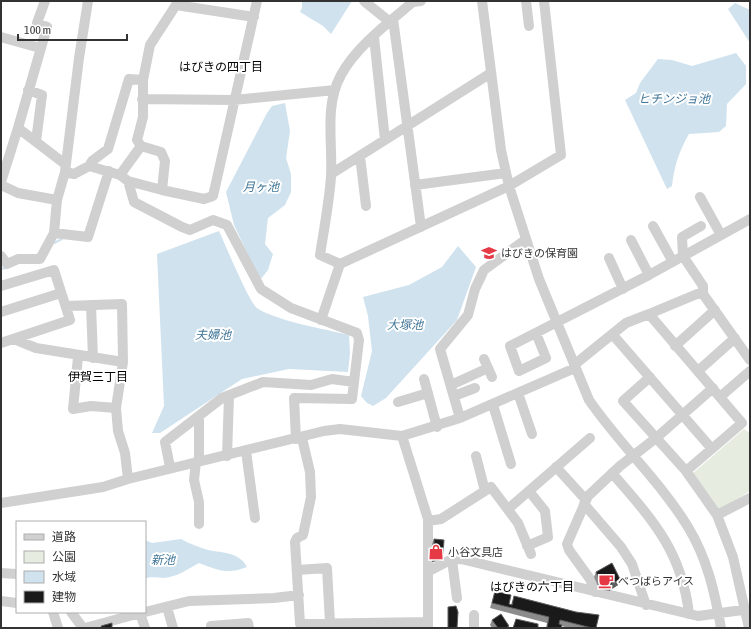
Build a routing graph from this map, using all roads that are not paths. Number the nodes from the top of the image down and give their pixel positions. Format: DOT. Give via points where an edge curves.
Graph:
graph roads {
  1 [pos="45,1"];
  2 [pos="88,1"];
  3 [pos="257,1"];
  4 [pos="364,1"];
  5 [pos="421,1"];
  6 [pos="482,1"];
  7 [pos="526,1"];
  8 [pos="544,1"];
  9 [pos="176,3"];
  10 [pos="254,17"];
  11 [pos="392,20"];
  12 [pos="529,26"];
  13 [pos="1,37"];
  14 [pos="374,37"];
  15 [pos="40,48"];
  16 [pos="491,73"];
  17 [pos="143,80"];
  18 [pos="28,90"];
  19 [pos="335,90"];
  20 [pos="142,99"];
  21 [pos="234,100"];
  22 [pos="407,127"];
  23 [pos="18,128"];
  24 [pos="385,140"];
  25 [pos="36,141"];
  26 [pos="141,146"];
  27 [pos="360,156"];
  28 [pos="89,166"];
  29 [pos="65,168"];
  30 [pos="109,170"];
  31 [pos="506,173"];
  32 [pos="331,174"];
  33 [pos="124,178"];
  34 [pos="1,182"];
  35 [pos="415,184"];
  36 [pos="1,185"];
  37 [pos="509,186"];
  38 [pos="162,190"];
  39 [pos="700,197"];
  40 [pos="57,200"];
  41 [pos="366,206"];
  42 [pos="750,219"];
  43 [pos="421,226"];
  44 [pos="653,226"];
  45 [pos="701,226"];
  46 [pos="54,233"];
  47 [pos="721,235"];
  48 [pos="525,240"];
  49 [pos="631,240"];
  50 [pos="683,256"];
  51 [pos="609,258"];
  52 [pos="4,260"];
  53 [pos="673,262"];
  54 [pos="340,264"];
  55 [pos="649,276"];
  56 [pos="14,282"];
  57 [pos="1,286"];
  58 [pos="623,289"];
  59 [pos="61,293"];
  60 [pos="703,294"];
  61 [pos="91,305"];
  62 [pos="66,306"];
  63 [pos="715,310"];
  64 [pos="1,312"];
  65 [pos="649,314"];
  66 [pos="321,320"];
  67 [pos="557,323"];
  68 [pos="536,333"];
  69 [pos="612,335"];
  70 [pos="735,338"];
  71 [pos="14,339"];
  72 [pos="1,343"];
  73 [pos="675,346"];
  74 [pos="78,356"];
  75 [pos="93,358"];
  76 [pos="750,360"];
  77 [pos="123,362"];
  78 [pos="574,367"];
  79 [pos="698,371"];
  80 [pos="750,371"];
  81 [pos="492,377"];
  82 [pos="650,377"];
  83 [pos="424,379"];
  84 [pos="354,382"];
  85 [pos="451,384"];
  86 [pos="475,388"];
  87 [pos="712,388"];
  88 [pos="428,393"];
  89 [pos="518,393"];
  90 [pos="229,396"];
  91 [pos="454,396"];
  92 [pos="720,397"];
  93 [pos="398,402"];
  94 [pos="493,405"];
  95 [pos="116,408"];
  96 [pos="683,414"];
  97 [pos="199,416"];
  98 [pos="460,418"];
  99 [pos="746,420"];
  100 [pos="437,427"];
  101 [pos="532,434"];
  102 [pos="402,436"];
  103 [pos="299,438"];
  104 [pos="590,438"];
  105 [pos="656,438"];
  106 [pos="712,449"];
  107 [pos="246,451"];
  108 [pos="634,455"];
  109 [pos="227,456"];
  110 [pos="476,456"];
  111 [pos="197,461"];
  112 [pos="511,464"];
  113 [pos="170,467"];
  114 [pos="556,467"];
  115 [pos="686,471"];
  116 [pos="612,473"];
  117 [pos="128,478"];
  118 [pos="485,491"];
  119 [pos="529,491"];
  120 [pos="750,498"];
  121 [pos="585,502"];
  122 [pos="1,503"];
  123 [pos="508,510"];
  124 [pos="717,515"];
  125 [pos="254,518"];
  126 [pos="428,521"];
  127 [pos="199,524"];
  128 [pos="452,560"];
  129 [pos="297,570"];
  130 [pos="429,571"];
  131 [pos="1,573"];
  132 [pos="16,574"];
  133 [pos="595,592"];
  134 [pos="299,595"];
  135 [pos="457,598"];
  136 [pos="1,601"];
  137 [pos="16,603"];
  138 [pos="646,605"];
  139 [pos="167,607"];
  140 [pos="748,609"];
  141 [pos="146,611"];
  142 [pos="53,613"];
  143 [pos="72,613"];
  144 [pos="141,613"];
  145 [pos="143,613"];
  146 [pos="689,614"];
  147 [pos="718,614"];
  148 [pos="474,615"];
  149 [pos="114,624"];
  150 [pos="335,625"];
  151 [pos="428,625"];
  152 [pos="58,628"];
  153 [pos="84,628"];
  154 [pos="145,628"];
  155 [pos="173,628"];
  156 [pos="211,628"];
  157 [pos="249,628"];
  158 [pos="474,628"];
  159 [pos="721,628"];
  160 [pos="749,628"];
  1 -- 15 [label="street" via="37,23 47,27"];
  2 -- 29 [label="street"];
  3 -- 10 [label="street"];
  4 -- 11 [label="street"];
  5 -- 11 [label="street" via="413,2"];
  6 -- 16 [label="street"];
  7 -- 12 [label="street"];
  8 -- 37 [label="street" via="561,155"];
  9 -- 10 [label="street"];
  9 -- 17 [label="street" via="150,45"];
  10 -- 21 [label="street"];
  11 -- 14 [label="street"];
  11 -- 22 [label="street"];
  13 -- 15 [label="street"];
  14 -- 19 [label="street" via="357,52 341,75"];
  14 -- 24 [label="street"];
  15 -- 18 [label="street"];
  16 -- 22 [label="street"];
  16 -- 31 [label="street"];
  17 -- 20 [label="street"];
  17 -- 28 [label="street" via="129,79 108,149"];
  18 -- 23 [label="street"];
  18 -- 25 [label="street" via="42,94"];
  19 -- 21 [label="street"];
  19 -- 32 [label="street" via="330,115"];
  20 -- 21 [label="street"];
  20 -- 26 [label="street" via="143,117 137,140"];
  21 -- 38 [label="street" via="213,196 204,199"];
  22 -- 24 [label="street"];
  22 -- 35 [label="street"];
  23 -- 25 [label="street"];
  23 -- 34 [label="street"];
  24 -- 27 [label="street"];
  25 -- 29 [label="street"];
  26 -- 33 [label="street"];
  26 -- 38 [label="street" via="160,152 165,161"];
  27 -- 32 [label="street"];
  27 -- 41 [label="street"];
  28 -- 29 [label="street" via="74,174"];
  28 -- 30 [label="street"];
  29 -- 40 [label="street"];
  30 -- 33 [label="street"];
  30 -- 46 [label="street" via="88,237"];
  31 -- 35 [label="street"];
  31 -- 37 [label="street"];
  32 -- 54 [label="street" via="320,255"];
  33 -- 38 [label="street"];
  33 -- 66 [label="street" via="134,202 182,227 190,230 213,220 227,225 261,288 291,308"];
  35 -- 43 [label="street"];
  36 -- 40 [label="street" via="18,193"];
  37 -- 43 [label="street"];
  37 -- 48 [label="street"];
  39 -- 47 [label="street"];
  40 -- 46 [label="street"];
  42 -- 47 [label="street"];
  43 -- 54 [label="street"];
  44 -- 53 [label="street"];
  45 -- 50 [label="street" via="682,237"];
  46 -- 52 [label="street" via="40,259"];
  47 -- 50 [label="street"];
  48 -- 67 [label="street"];
  48 -- 85 [label="street" via="484,270 468,314 440,350"];
  49 -- 55 [label="street"];
  50 -- 53 [label="street"];
  50 -- 60 [label="street" via="703,286"];
  51 -- 58 [label="street"];
  52 -- 56 [label="street"];
  53 -- 55 [label="street"];
  54 -- 66 [label="street"];
  55 -- 58 [label="street"];
  56 -- 57 [label="street"];
  56 -- 59 [label="street" via="54,270"];
  58 -- 67 [label="street"];
  59 -- 62 [label="street"];
  59 -- 64 [label="street"];
  60 -- 63 [label="street"];
  60 -- 65 [label="street" via="697,294"];
  61 -- 62 [label="street"];
  61 -- 75 [label="street"];
  61 -- 77 [label="street" via="122,304"];
  62 -- 71 [label="street" via="70,320"];
  63 -- 70 [label="street"];
  63 -- 73 [label="street"];
  65 -- 69 [label="street" via="626,324"];
  65 -- 73 [label="street"];
  66 -- 84 [label="street" via="357,333 359,340"];
  67 -- 68 [label="street"];
  67 -- 78 [label="street"];
  69 -- 78 [label="street"];
  69 -- 82 [label="street"];
  70 -- 76 [label="street"];
  70 -- 79 [label="street"];
  71 -- 72 [label="street"];
  71 -- 74 [label="street" via="36,348"];
  73 -- 79 [label="street"];
  74 -- 75 [label="street"];
  74 -- 95 [label="street" via="73,409 91,406"];
  75 -- 77 [label="street"];
  77 -- 95 [label="street"];
  78 -- 89 [label="street"];
  78 -- 108 [label="street" via="599,415"];
  79 -- 87 [label="street"];
  80 -- 92 [label="street"];
  81 -- 85 [label="street" via="486,363"];
  82 -- 96 [label="street"];
  82 -- 105 [label="street" via="623,401"];
  83 -- 88 [label="street"];
  84 -- 90 [label="street" via="332,379 311,385 263,382"];
  84 -- 103 [label="street" via="352,399 294,398"];
  85 -- 91 [label="street"];
  86 -- 91 [label="street"];
  87 -- 92 [label="street"];
  87 -- 96 [label="street"];
  88 -- 93 [label="street"];
  88 -- 100 [label="street"];
  89 -- 94 [label="street"];
  89 -- 101 [label="street"];
  90 -- 97 [label="street" via="222,398"];
  90 -- 109 [label="street"];
  91 -- 98 [label="street"];
  92 -- 99 [label="street"];
  94 -- 98 [label="street"];
  94 -- 112 [label="street"];
  95 -- 117 [label="street"];
  96 -- 105 [label="street"];
  96 -- 106 [label="street"];
  97 -- 111 [label="street"];
  97 -- 113 [label="street" via="165,442"];
  98 -- 100 [label="street"];
  99 -- 106 [label="street"];
  100 -- 102 [label="street"];
  102 -- 103 [label="street" via="340,429"];
  102 -- 126 [label="street"];
  103 -- 107 [label="street"];
  103 -- 129 [label="street" via="310,472 311,496 303,535 295,542"];
  104 -- 114 [label="street"];
  105 -- 108 [label="street"];
  105 -- 115 [label="street"];
  106 -- 115 [label="street"];
  107 -- 109 [label="street"];
  107 -- 125 [label="street"];
  108 -- 116 [label="street"];
  108 -- 147 [label="street" via="689,528 709,573"];
  109 -- 111 [label="street"];
  110 -- 118 [label="street"];
  111 -- 113 [label="street"];
  111 -- 127 [label="street" via="194,480 200,502"];
  113 -- 117 [label="street"];
  114 -- 119 [label="street"];
  114 -- 121 [label="street"];
  115 -- 124 [label="street"];
  116 -- 121 [label="street"];
  116 -- 146 [label="street" via="648,514 666,542 682,577"];
  117 -- 122 [label="street" via="103,488"];
  118 -- 123 [label="street" via="491,487"];
  118 -- 126 [label="street" via="441,519"];
  119 -- 123 [label="street"];
  119 -- 123 [label="street" via="545,512 548,537 529,550 518,523"];
  120 -- 124 [label="street"];
  121 -- 133 [label="street" via="567,544 590,579"];
  121 -- 138 [label="street" via="632,564"];
  124 -- 140 [label="street" via="733,557"];
  126 -- 130 [label="street"];
  128 -- 130 [label="street"];
  128 -- 133 [label="street" via="472,561"];
  128 -- 135 [label="street"];
  129 -- 134 [label="street"];
  129 -- 150 [label="street" via="327,568"];
  130 -- 151 [label="street"];
  131 -- 132 [label="street"];
  133 -- 138 [label="street"];
  134 -- 139 [label="street" via="189,601"];
  134 -- 150 [label="street" via="300,624"];
  136 -- 137 [label="street"];
  138 -- 146 [label="street"];
  139 -- 141 [label="street"];
  139 -- 155 [label="street"];
  140 -- 147 [label="street"];
  140 -- 160 [label="street"];
  142 -- 152 [label="street"];
  143 -- 153 [label="street"];
  144 -- 149 [label="street"];
  145 -- 154 [label="street"];
  146 -- 147 [label="street"];
  147 -- 159 [label="street"];
  148 -- 158 [label="street"];
  149 -- 153 [label="street"];
  150 -- 151 [label="street"];
  156 -- 157 [label="street" via="248,623"];
}
